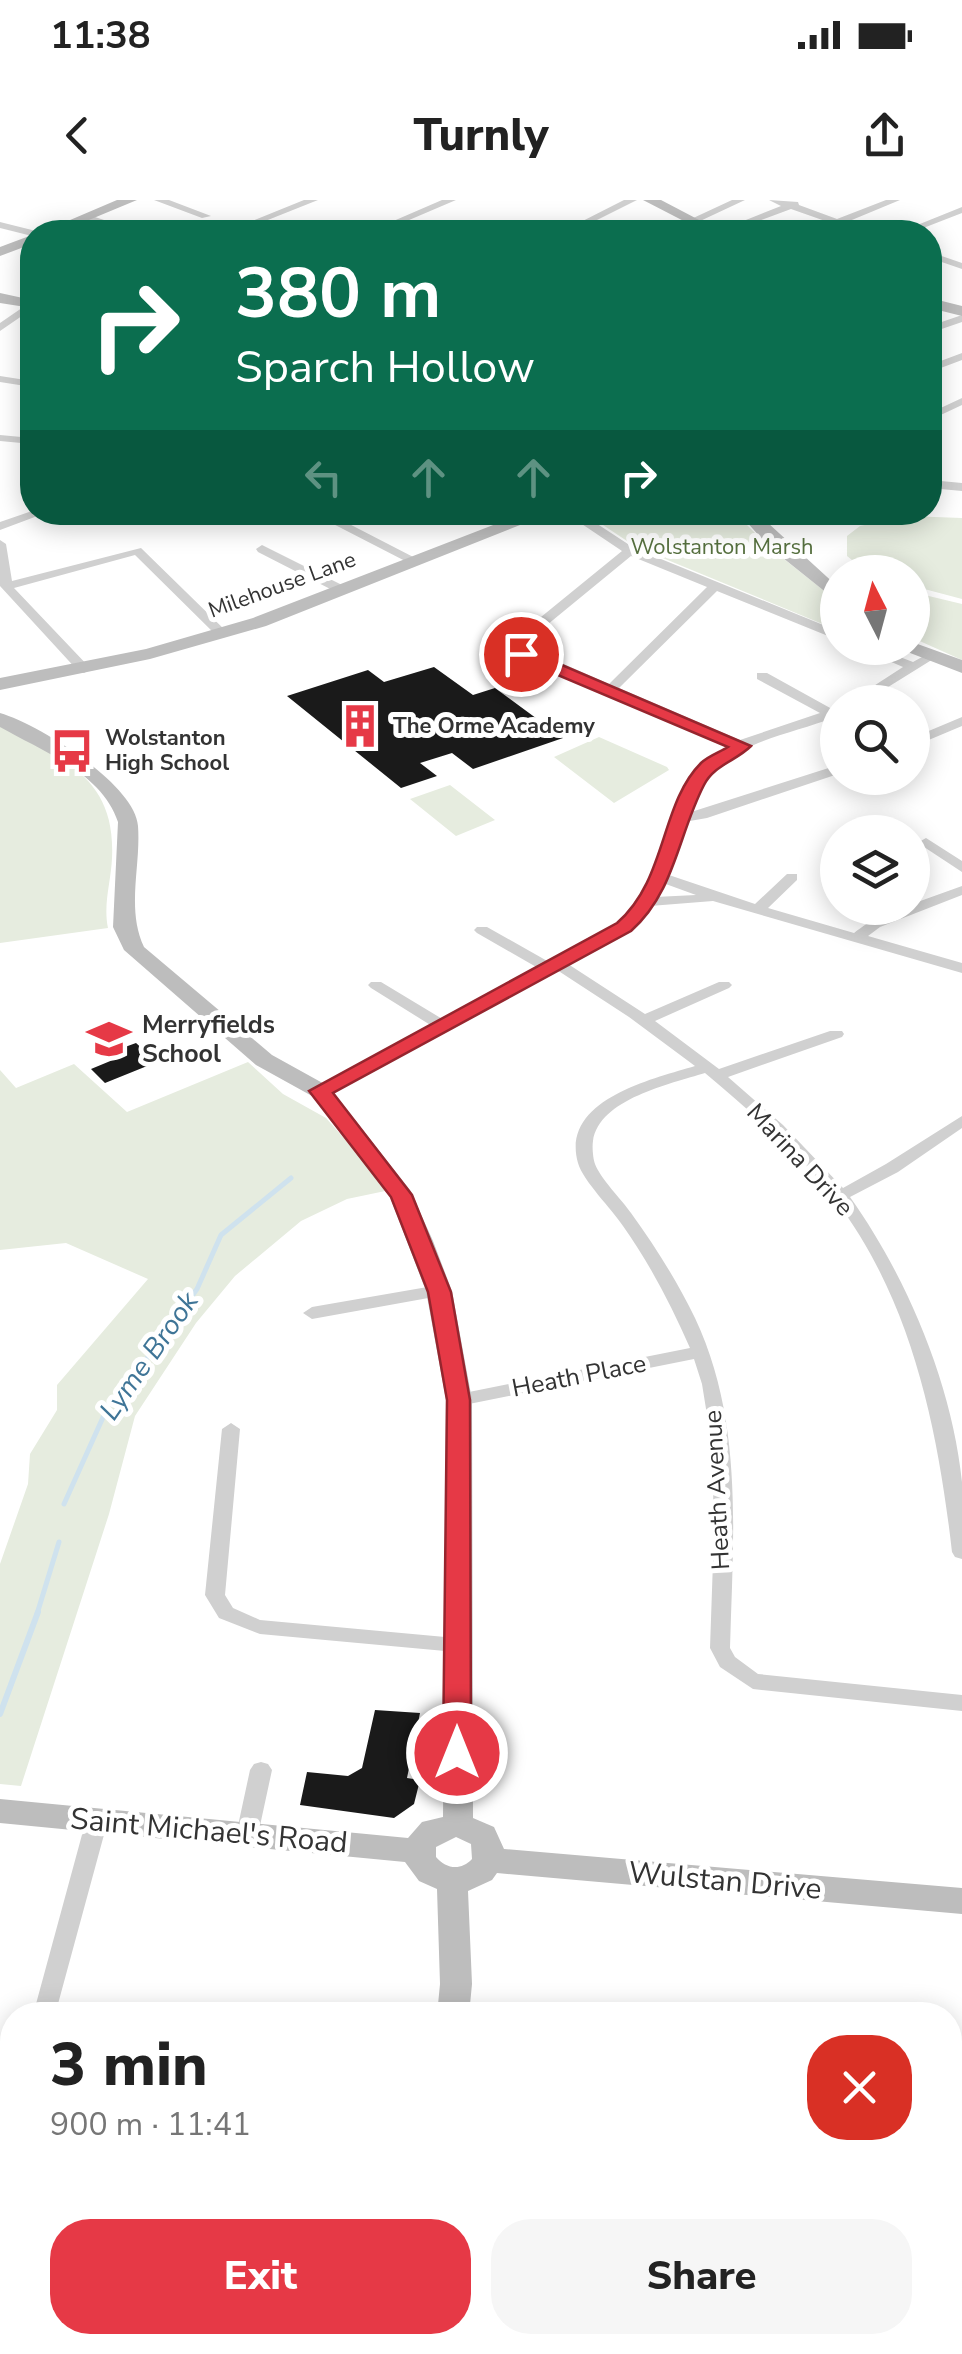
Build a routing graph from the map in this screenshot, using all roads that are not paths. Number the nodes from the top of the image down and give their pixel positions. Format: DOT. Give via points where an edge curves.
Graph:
graph roads {
  1 [pos="130,200"];
  2 [pos="159,200"];
  3 [pos="313,200"];
  4 [pos="451,200"];
  5 [pos="632,200"];
  6 [pos="740,200"];
  7 [pos="774,200"];
  8 [pos="805,200"];
  9 [pos="896,200"];
  10 [pos="661,201"];
  11 [pos="790,206"];
  12 [pos="962,210"];
  13 [pos="206,216"];
  14 [pos="86,218"];
  15 [pos="81,220"];
  16 [pos="92,220"];
  17 [pos="261,220"];
  18 [pos="402,220"];
  19 [pos="591,220"];
  20 [pos="693,220"];
  21 [pos="718,220"];
  22 [pos="740,220"];
  23 [pos="832,220"];
  24 [pos="843,220"];
  25 [pos="936,220"];
  26 [pos="343,525"];
  27 [pos="509,525"];
  28 [pos="590,525"];
  29 [pos="758,525"];
  30 [pos="0,544"];
  31 [pos="262,549"];
  32 [pos="630,551"];
  33 [pos="415,560"];
  34 [pos="820,581"];
  35 [pos="6,586"];
  36 [pos="714,586"];
  37 [pos="344,590"];
  38 [pos="820,629"];
  39 [pos="223,634"];
  40 [pos="930,660"];
  41 [pos="908,665"];
  42 [pos="962,667"];
  43 [pos="84,669"];
  44 [pos="762,676"];
  45 [pos="879,685"];
  46 [pos="0,686"];
  47 [pos="609,691"];
  48 [pos="820,705"];
  49 [pos="820,717"];
  50 [pos="0,719"];
  51 [pos="962,721"];
  52 [pos="930,735"];
  53 [pos="742,746"];
  54 [pos="820,775"];
  55 [pos="681,818"];
  56 [pos="930,845"];
  57 [pos="962,868"];
  58 [pos="660,877"];
  59 [pos="792,878"];
  60 [pos="962,890"];
  61 [pos="717,898"];
  62 [pos="648,902"];
  63 [pos="758,909"];
  64 [pos="482,930"];
  65 [pos="858,937"];
  66 [pos="554,966"];
  67 [pos="962,968"];
  68 [pos="376,985"];
  69 [pos="724,985"];
  70 [pos="646,1019"];
  71 [pos="444,1027"];
  72 [pos="836,1034"];
  73 [pos="713,1071"];
  74 [pos="320,1091"];
  75 [pos="958,1131"];
  76 [pos="840,1196"];
  77 [pos="439,1292"];
  78 [pos="312,1313"];
  79 [pos="699,1352"];
  80 [pos="458,1400"];
  81 [pos="231,1429"];
  82 [pos="960,1520"];
  83 [pos="962,1552"];
  84 [pos="456,1645"];
  85 [pos="962,1703"];
  86 [pos="262,1770"];
  87 [pos="0,1812"];
  88 [pos="97,1820"];
  89 [pos="458,1825"];
  90 [pos="248,1835"];
  91 [pos="418,1851"];
  92 [pos="488,1860"];
  93 [pos="452,1881"];
  94 [pos="962,1901"];
  95 [pos="48,2002"];
  96 [pos="454,2002"];
  1 -- 14 [label="street"];
  2 -- 13 [label="street"];
  3 -- 17 [label="street"];
  4 -- 18 [label="street"];
  5 -- 19 [label="street"];
  6 -- 21 [label="street"];
  7 -- 11 [label="street"];
  8 -- 11 [label="street"];
  9 -- 24 [label="street"];
  10 -- 20 [label="street"];
  11 -- 22 [label="street"];
  11 -- 23 [label="street"];
  12 -- 25 [label="street"];
  14 -- 15 [label="street"];
  14 -- 16 [label="street"];
  26 -- 33 [label="street"];
  27 -- 33 [label="street, Milehouse Lane"];
  28 -- 32 [label="street"];
  29 -- 34 [label="street"];
  30 -- 35 [label="street"];
  31 -- 37 [label="street"];
  32 -- 36 [label="street"];
  32 -- 47 [label="street" via="519,642 521,654"];
  33 -- 37 [label="street, Milehouse Lane"];
  35 -- 39 [label="street" via="137,551"];
  35 -- 43 [label="street"];
  36 -- 38 [label="street"];
  36 -- 47 [label="street"];
  37 -- 39 [label="street, Milehouse Lane"];
  39 -- 43 [label="street, Milehouse Lane"];
  40 -- 42 [label="street"];
  41 -- 45 [label="street"];
  43 -- 46 [label="street, Milehouse Lane"];
  44 -- 48 [label="street"];
  47 -- 53 [label="street"];
  49 -- 53 [label="street"];
  50 -- 74 [label="street" via="88,770 123,808 124,927 135,950 264,1060"];
  51 -- 52 [label="street"];
  53 -- 55 [label="street" via="709,766"];
  54 -- 55 [label="street"];
  55 -- 58 [label="street"];
  56 -- 57 [label="street"];
  58 -- 61 [label="street"];
  58 -- 62 [label="street"];
  59 -- 63 [label="street"];
  60 -- 65 [label="street"];
  61 -- 62 [label="street"];
  61 -- 63 [label="street"];
  62 -- 66 [label="street" via="624,927"];
  63 -- 65 [label="street"];
  64 -- 66 [label="street, Marina Drive"];
  65 -- 67 [label="street"];
  66 -- 70 [label="street, Marina Drive"];
  66 -- 71 [label="street"];
  68 -- 71 [label="street"];
  69 -- 70 [label="street"];
  70 -- 73 [label="street, Marina Drive"];
  71 -- 74 [label="street"];
  72 -- 73 [label="street"];
  73 -- 76 [label="street, Marina Drive"];
  73 -- 79 [label="street, Heath Avenue" via="614,1101 593,1118 583,1138 588,1166 653,1254"];
  74 -- 77 [label="street" via="401,1195"];
  75 -- 76 [label="street"];
  76 -- 82 [label="street, Marina Drive" via="914,1331"];
  77 -- 78 [label="street"];
  77 -- 80 [label="street"];
  79 -- 80 [label="street, Heath Place"];
  79 -- 85 [label="street, Heath Avenue" via="718,1413 720,1648 727,1662 753,1681"];
  80 -- 84 [label="street"];
  81 -- 84 [label="street" via="219,1608 260,1627"];
  82 -- 83 [label="street, Marina Drive"];
  84 -- 89 [label="street"];
  86 -- 90 [label="street"];
  87 -- 88 [label="street, Saint Michael's Road"];
  88 -- 90 [label="street, Saint Michael's Road"];
  88 -- 95 [label="street"];
  89 -- 91 [label="street" via="433,1830"];
  89 -- 92 [label="street" via="483,1836"];
  90 -- 91 [label="street, Saint Michael's Road"];
  91 -- 93 [label="street" via="425,1870"];
  92 -- 93 [label="street" via="473,1876"];
  92 -- 94 [label="street, Wulstan Drive"];
  93 -- 96 [label="street"];
}
